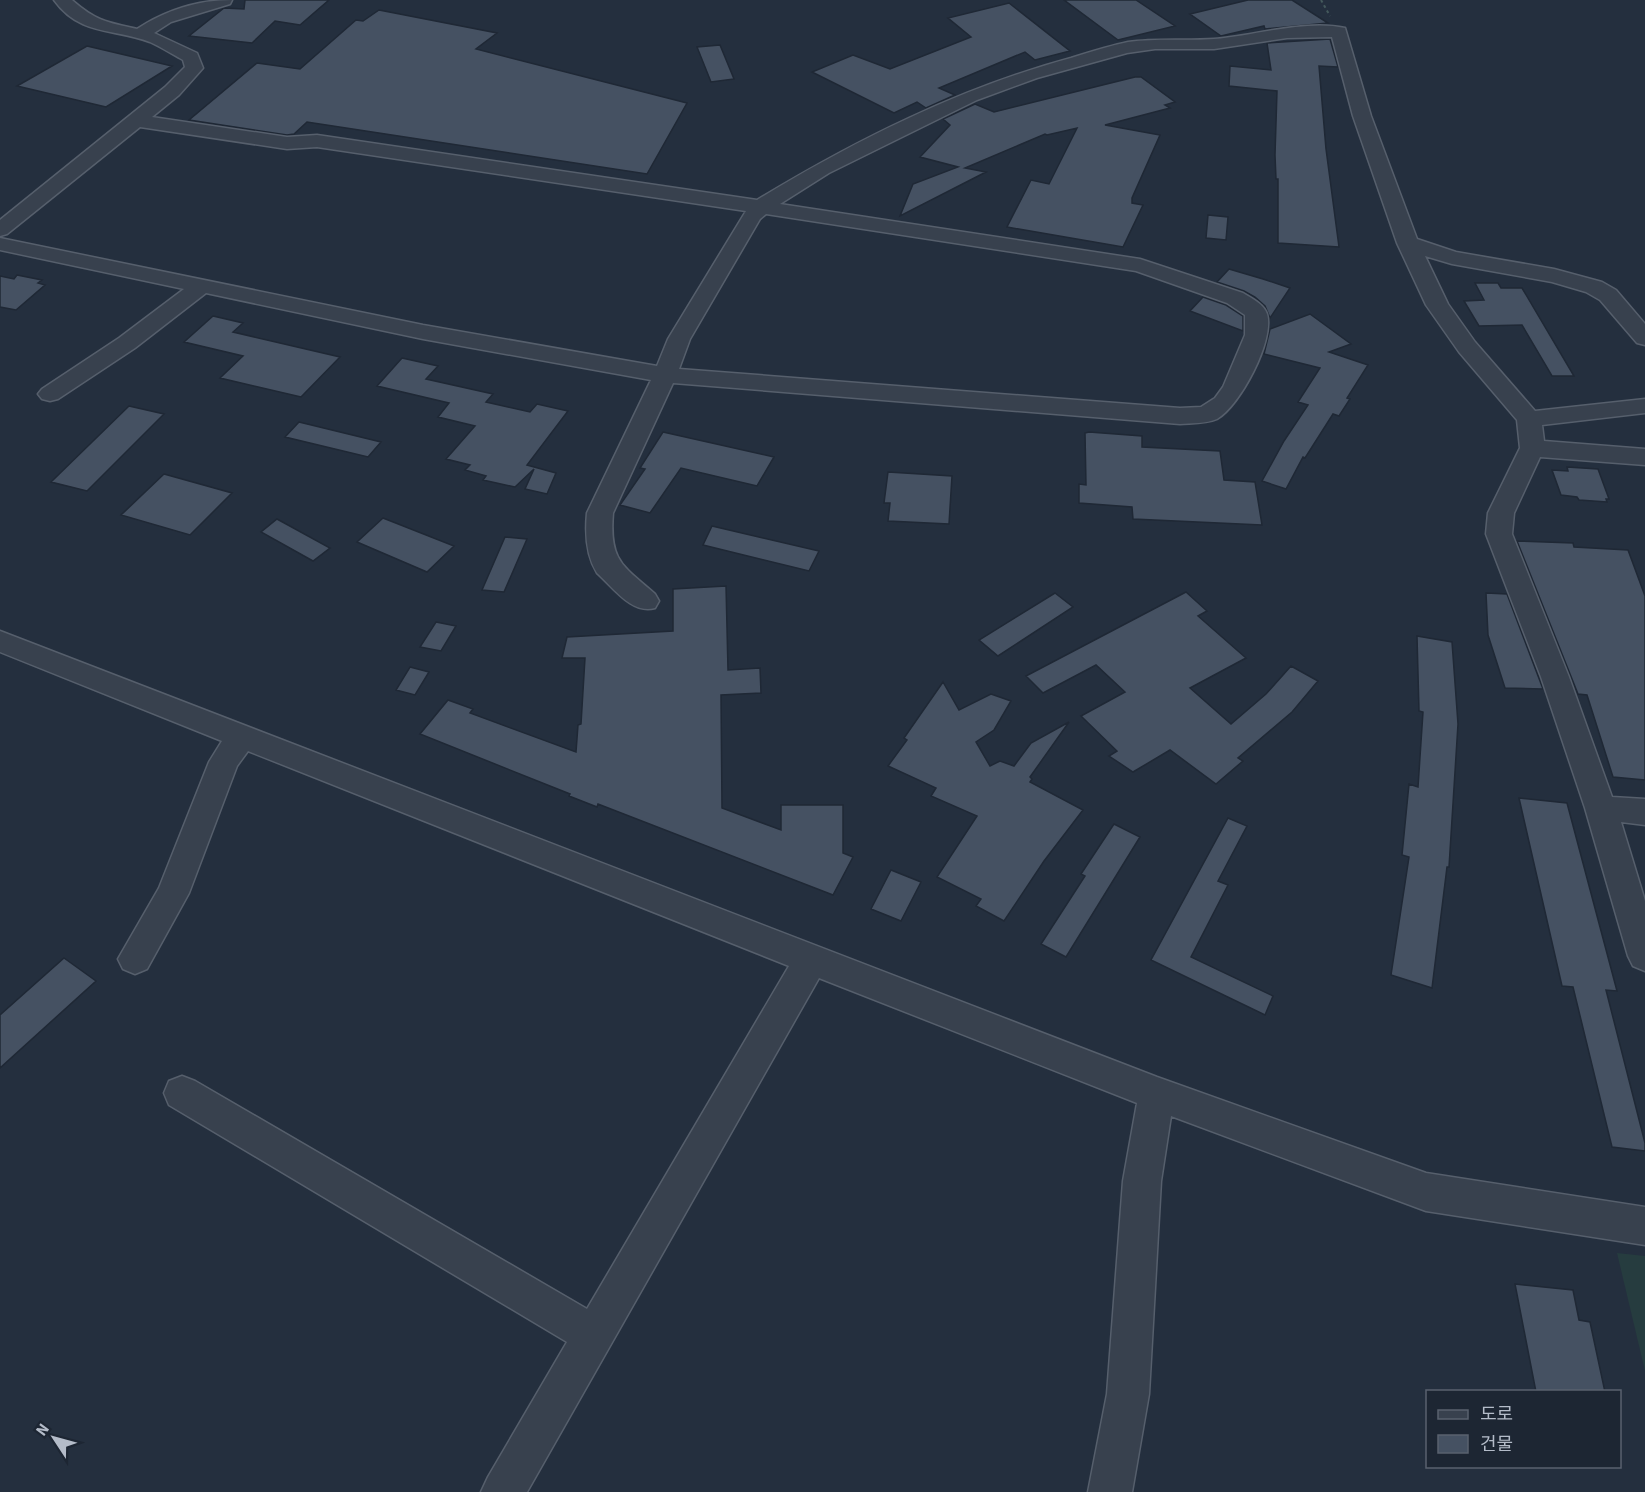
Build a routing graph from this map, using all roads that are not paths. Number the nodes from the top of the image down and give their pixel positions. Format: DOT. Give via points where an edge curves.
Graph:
graph roads {
  1 [pos="62,0"];
  2 [pos="224,0"];
  3 [pos="149,24"];
  4 [pos="134,120"];
  5 [pos="762,206"];
  6 [pos="0,230"];
  7 [pos="1408,243"];
  8 [pos="0,244"];
  9 [pos="200,287"];
  10 [pos="1645,338"];
  11 [pos="665,375"];
  12 [pos="50,394"];
  13 [pos="1645,406"];
  14 [pos="1529,419"];
  15 [pos="1532,448"];
  16 [pos="1645,457"];
  17 [pos="645,601"];
  18 [pos="0,641"];
  19 [pos="243,735"];
  20 [pos="1601,808"];
  21 [pos="1645,812"];
  22 [pos="1645,956"];
  23 [pos="135,959"];
  24 [pos="811,960"];
  25 [pos="182,1093"];
  26 [pos="1157,1094"];
  27 [pos="1645,1226"];
  28 [pos="595,1336"];
  29 [pos="503,1492"];
  30 [pos="1110,1492"];
  1 -- 3 [label="street" via="93,24"];
  2 -- 3 [label="street"];
  3 -- 4 [label="street" via="166,42 191,57 194,68"];
  4 -- 5 [label="street" via="287,142 317,141"];
  4 -- 6 [label="street"];
  5 -- 7 [label="street" via="822,169 970,96 1083,58 1145,45 1214,44 1287,33 1338,32 1362,116"];
  5 -- 11 [label="street" via="752,216 679,339"];
  5 -- 11 [label="street" via="1140,265 1249,306 1256,314 1256,335 1234,388 1223,403 1207,414 1180,416"];
  7 -- 10 [label="street" via="1452,258 1594,287 1608,295"];
  7 -- 14 [label="street" via="1437,306"];
  8 -- 9 [label="street"];
  9 -- 11 [label="street"];
  9 -- 12 [label="street" via="154,325"];
  11 -- 17 [label="street" via="600,513 598,534 606,566"];
  13 -- 14 [label="street"];
  14 -- 15 [label="street"];
  15 -- 16 [label="street"];
  15 -- 20 [label="street" via="1501,513 1499,534"];
  18 -- 19 [label="street"];
  19 -- 23 [label="street" via="224,762 173,893"];
  19 -- 24 [label="street"];
  20 -- 21 [label="street"];
  20 -- 22 [label="street"];
  24 -- 26 [label="street"];
  24 -- 28 [label="street"];
  25 -- 28 [label="street"];
  26 -- 27 [label="street" via="1426,1192"];
  26 -- 30 [label="street" via="1142,1181 1128,1394"];
  28 -- 29 [label="street"];
}
